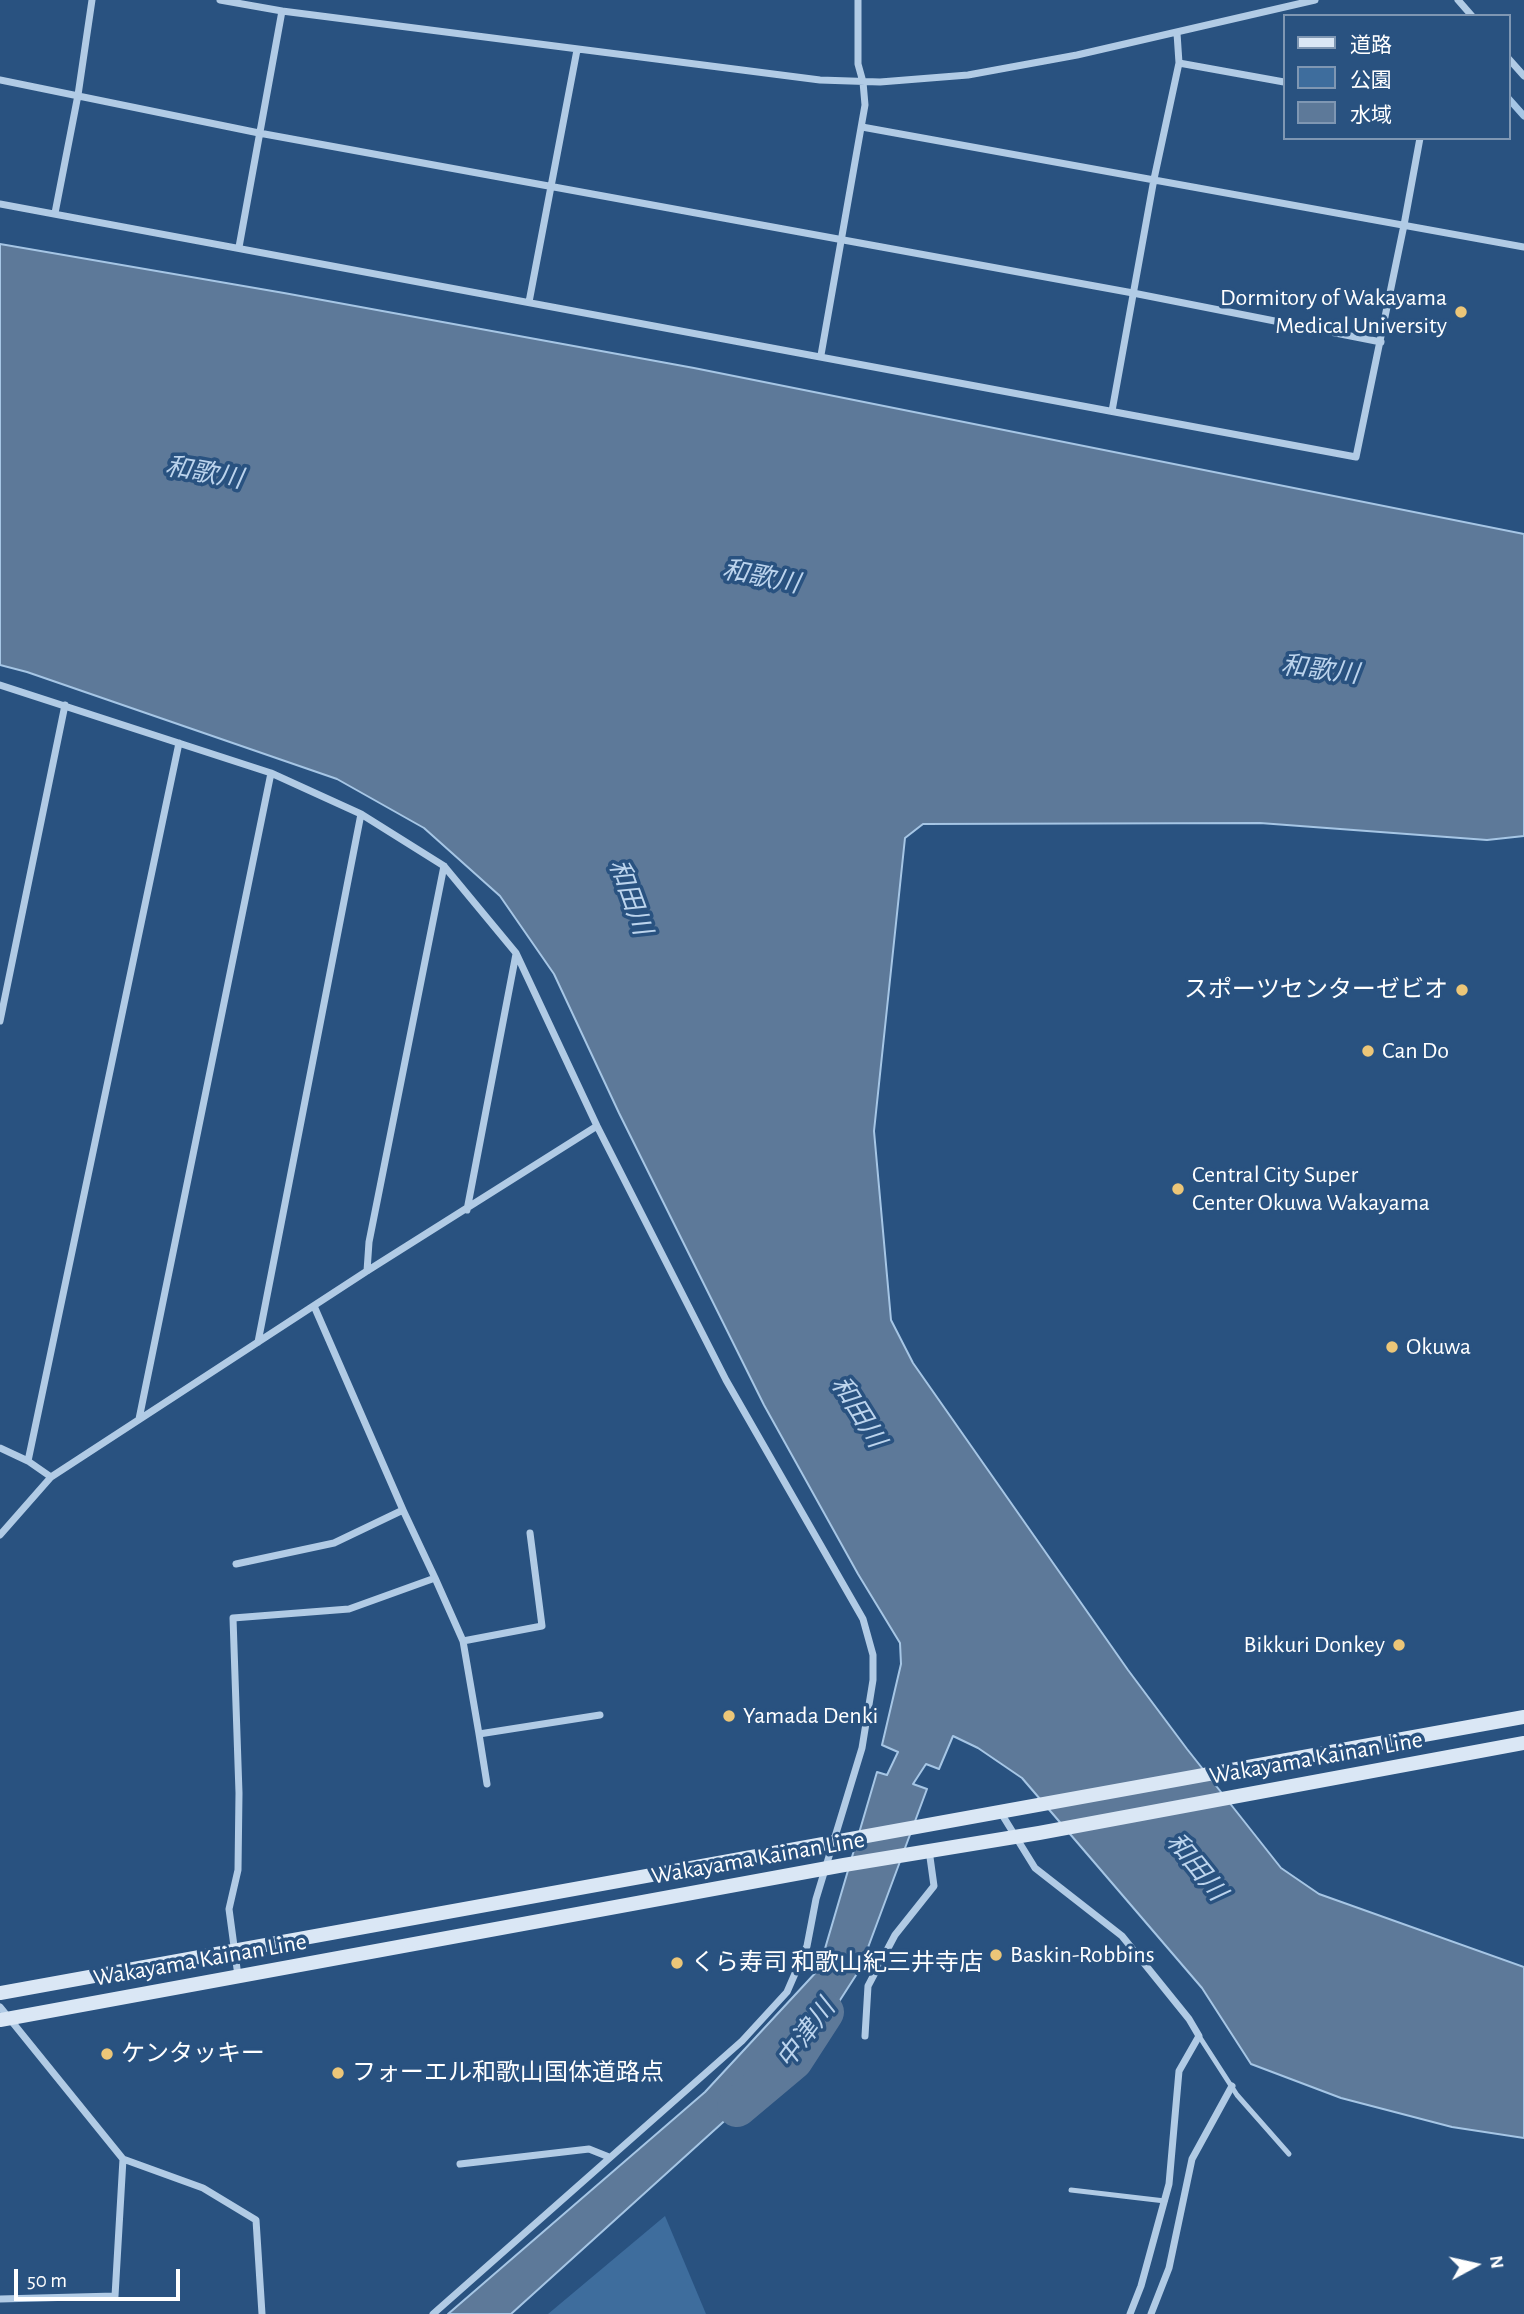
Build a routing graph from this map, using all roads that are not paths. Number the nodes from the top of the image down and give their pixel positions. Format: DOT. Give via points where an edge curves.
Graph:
graph roads {
  1 [pos="92,0"];
  2 [pos="220,0"];
  3 [pos="858,0"];
  4 [pos="1315,0"];
  5 [pos="1458,0"];
  6 [pos="282,11"];
  7 [pos="1470,14"];
  8 [pos="1177,33"];
  9 [pos="577,50"];
  10 [pos="1510,60"];
  11 [pos="1179,63"];
  12 [pos="1524,76"];
  13 [pos="0,80"];
  14 [pos="863,82"];
  15 [pos="1282,82"];
  16 [pos="78,95"];
  17 [pos="862,127"];
  18 [pos="259,133"];
  19 [pos="1420,140"];
  20 [pos="1154,179"];
  21 [pos="551,186"];
  22 [pos="0,204"];
  23 [pos="55,213"];
  24 [pos="1404,225"];
  25 [pos="842,240"];
  26 [pos="239,247"];
  27 [pos="1524,247"];
  28 [pos="1133,293"];
  29 [pos="529,302"];
  30 [pos="1381,342"];
  31 [pos="821,355"];
  32 [pos="1112,411"];
  33 [pos="0,685"];
  34 [pos="65,705"];
  35 [pos="179,743"];
  36 [pos="271,773"];
  37 [pos="361,814"];
  38 [pos="444,866"];
  39 [pos="516,953"];
  40 [pos="0,1021"];
  41 [pos="597,1126"];
  42 [pos="467,1210"];
  43 [pos="367,1271"];
  44 [pos="314,1306"];
  45 [pos="258,1342"];
  46 [pos="139,1419"];
  47 [pos="0,1448"];
  48 [pos="28,1461"];
  49 [pos="51,1477"];
  50 [pos="403,1510"];
  51 [pos="530,1533"];
  52 [pos="0,1535"];
  53 [pos="236,1564"];
  54 [pos="435,1578"];
  55 [pos="463,1641"];
  56 [pos="600,1715"];
  57 [pos="1524,1717"];
  58 [pos="480,1734"];
  59 [pos="1524,1743"];
  60 [pos="486,1784"];
  61 [pos="1001,1812"];
  62 [pos="1016,1836"];
  63 [pos="834,1841"];
  64 [pos="927,1850"];
  65 [pos="825,1869"];
  66 [pos="234,1950"];
  67 [pos="239,1976"];
  68 [pos="0,1993"];
  69 [pos="3,2015"];
  70 [pos="865,2036"];
  71 [pos="1199,2036"];
  72 [pos="1232,2086"];
  73 [pos="1289,2154"];
  74 [pos="609,2157"];
  75 [pos="123,2159"];
  76 [pos="460,2164"];
  77 [pos="1071,2190"];
  78 [pos="1165,2201"];
  79 [pos="0,2299"];
  80 [pos="262,2314"];
  81 [pos="433,2314"];
  82 [pos="1130,2314"];
  83 [pos="1151,2314"];
  1 -- 16 [label="street"];
  2 -- 6 [label="street"];
  3 -- 14 [label="street" via="858,64"];
  4 -- 8 [label="street"];
  5 -- 7 [label="street"];
  6 -- 9 [label="street"];
  6 -- 18 [label="street"];
  8 -- 11 [label="street"];
  8 -- 14 [label="street" via="968,75"];
  9 -- 14 [label="street"];
  9 -- 21 [label="street"];
  10 -- 12 [label="street"];
  11 -- 15 [label="street"];
  11 -- 20 [label="street"];
  13 -- 16 [label="street"];
  14 -- 17 [label="street"];
  16 -- 18 [label="street"];
  16 -- 23 [label="street"];
  17 -- 20 [label="street"];
  17 -- 25 [label="street"];
  18 -- 21 [label="street"];
  18 -- 26 [label="street"];
  19 -- 24 [label="street"];
  20 -- 24 [label="street"];
  20 -- 28 [label="street"];
  21 -- 25 [label="street"];
  21 -- 29 [label="street"];
  22 -- 23 [label="street"];
  23 -- 26 [label="street"];
  24 -- 27 [label="street"];
  24 -- 30 [label="street"];
  25 -- 28 [label="street"];
  25 -- 31 [label="street"];
  26 -- 29 [label="street"];
  28 -- 30 [label="street"];
  28 -- 32 [label="street"];
  29 -- 31 [label="street"];
  30 -- 32 [label="street" via="1356,457"];
  31 -- 32 [label="street"];
  33 -- 34 [label="street"];
  34 -- 35 [label="street"];
  34 -- 40 [label="street"];
  35 -- 36 [label="street"];
  35 -- 48 [label="street"];
  36 -- 37 [label="street"];
  36 -- 46 [label="street"];
  37 -- 38 [label="street"];
  37 -- 45 [label="street"];
  38 -- 39 [label="street"];
  38 -- 43 [label="street"];
  39 -- 41 [label="street"];
  39 -- 42 [label="street"];
  41 -- 42 [label="street"];
  41 -- 63 [label="street" via="726,1380 863,1619 873,1655 873,1680 862,1748"];
  42 -- 43 [label="street"];
  43 -- 44 [label="street"];
  44 -- 45 [label="street"];
  44 -- 50 [label="street"];
  45 -- 46 [label="street"];
  46 -- 49 [label="street"];
  47 -- 48 [label="street"];
  48 -- 49 [label="street"];
  49 -- 52 [label="street"];
  50 -- 53 [label="street" via="334,1544"];
  50 -- 54 [label="street"];
  51 -- 55 [label="street" via="542,1626"];
  54 -- 55 [label="street"];
  54 -- 66 [label="street" via="348,1609 233,1618 239,1793 238,1870 229,1909"];
  55 -- 58 [label="street"];
  56 -- 58 [label="street"];
  57 -- 61 [label="main road, Wakayama Kainan Line"];
  58 -- 60 [label="street"];
  59 -- 62 [label="main road, Wakayama Kainan Line"];
  61 -- 62 [label="street"];
  61 -- 63 [label="main road, Wakayama Kainan Line"];
  62 -- 64 [label="main road, Wakayama Kainan Line"];
  62 -- 71 [label="street" via="1035,1868 1122,1936"];
  63 -- 65 [label="street"];
  63 -- 66 [label="main road, Wakayama Kainan Line"];
  64 -- 65 [label="main road, Wakayama Kainan Line"];
  64 -- 70 [label="street" via="934,1886 895,1935 868,1986"];
  65 -- 67 [label="main road, Wakayama Kainan Line"];
  65 -- 74 [label="street" via="807,1947 787,1992 742,2041"];
  66 -- 67 [label="street"];
  66 -- 68 [label="main road, Wakayama Kainan Line"];
  67 -- 69 [label="main road, Wakayama Kainan Line"];
  69 -- 75 [label="street"];
  71 -- 72 [label="lane"];
  71 -- 78 [label="street" via="1179,2071"];
  72 -- 73 [label="lane"];
  72 -- 83 [label="street" via="1192,2159 1169,2269"];
  74 -- 76 [label="street" via="589,2148"];
  74 -- 81 [label="street"];
  75 -- 79 [label="street" via="115,2296"];
  75 -- 80 [label="street" via="203,2188 256,2220"];
  77 -- 78 [label="lane"];
  78 -- 82 [label="street"];
}
